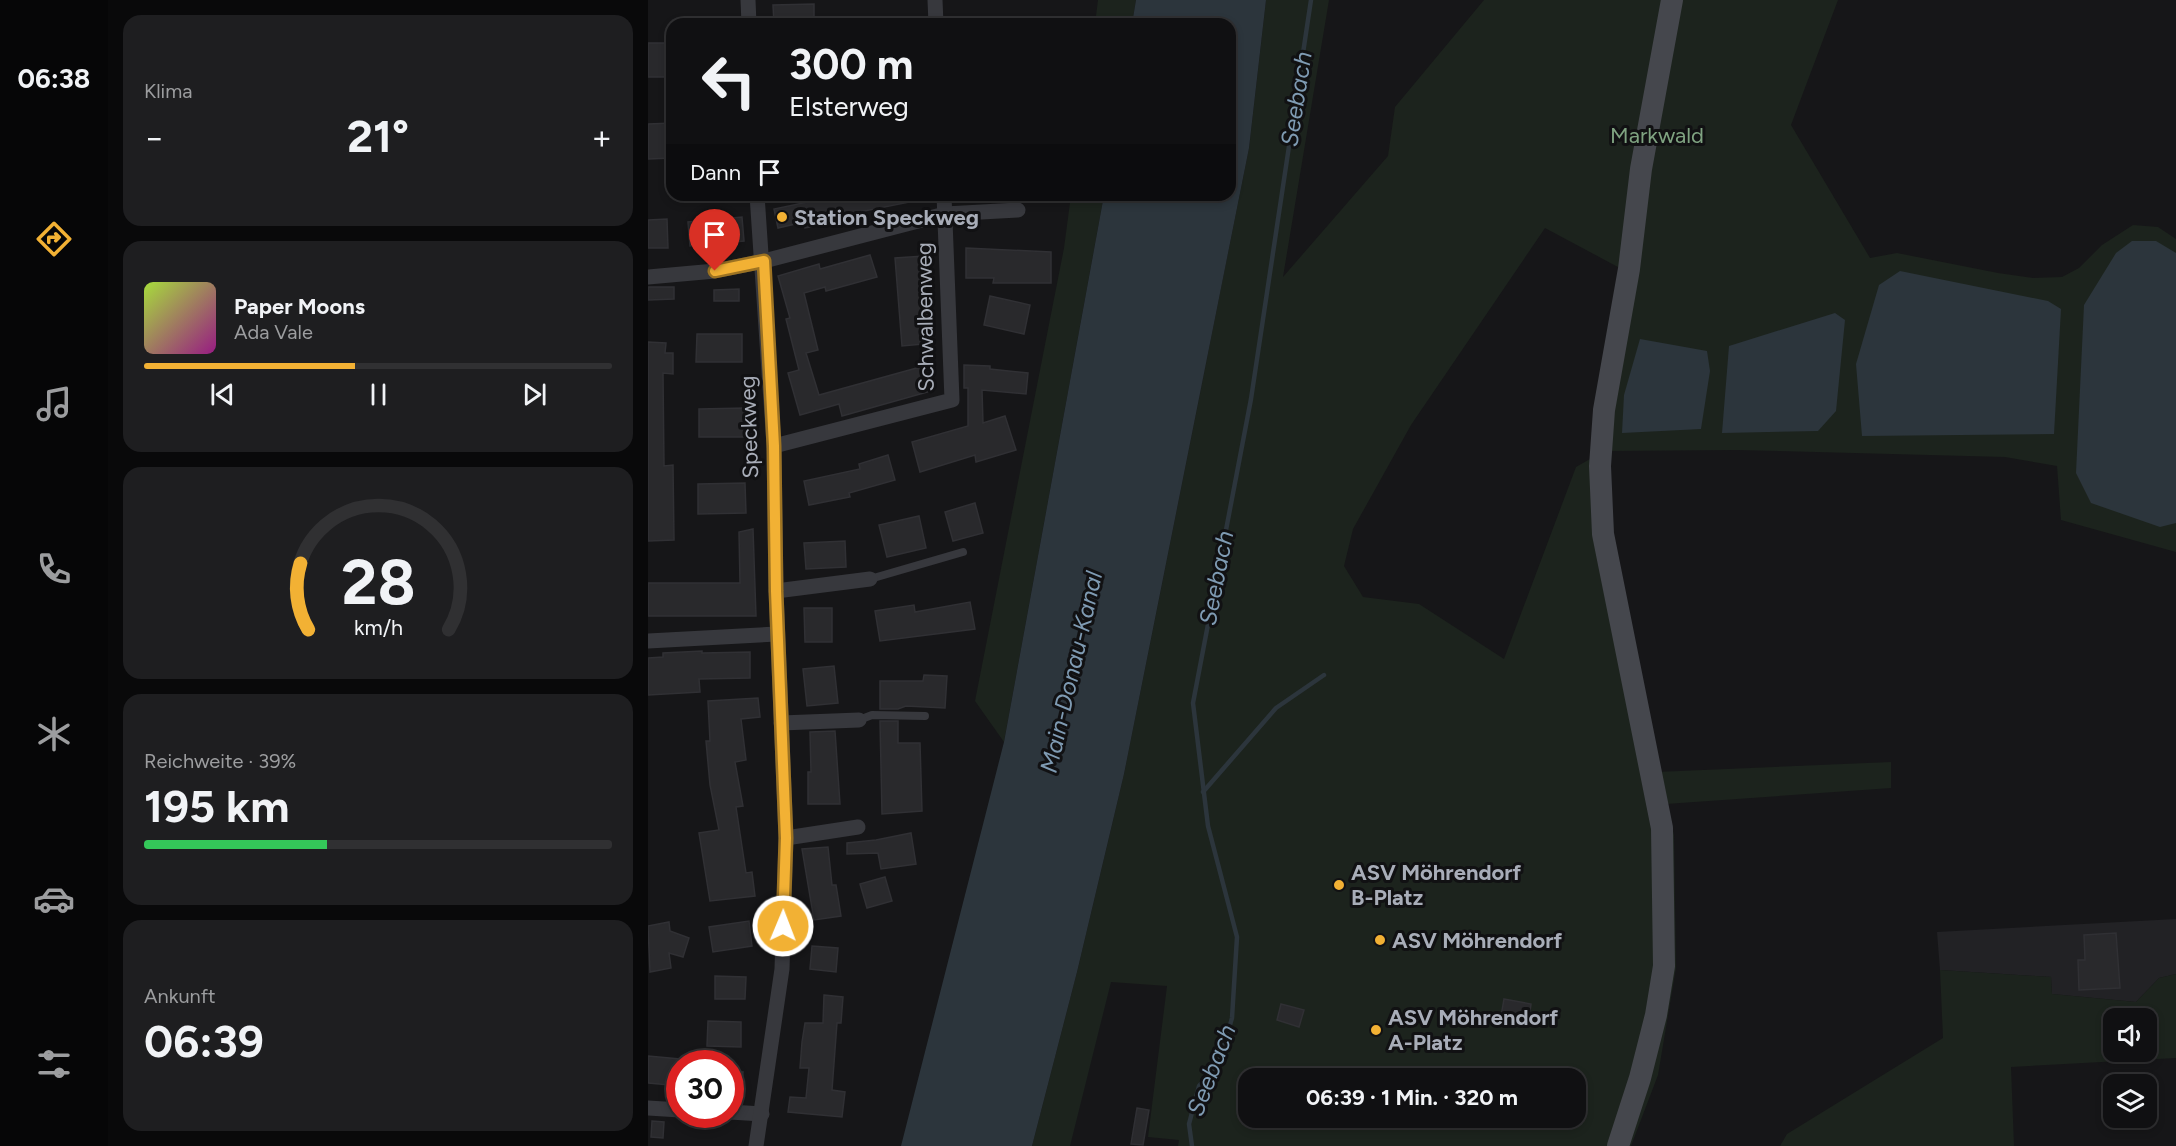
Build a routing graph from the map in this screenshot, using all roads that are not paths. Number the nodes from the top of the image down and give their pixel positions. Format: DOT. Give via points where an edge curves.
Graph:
graph roads {
  1 [pos="748,0"];
  2 [pos="934,0"];
  3 [pos="1672,0"];
  4 [pos="749,18"];
  5 [pos="936,18"];
  6 [pos="758,201"];
  7 [pos="944,201"];
  8 [pos="1018,210"];
  9 [pos="945,214"];
  10 [pos="764,261"];
  11 [pos="648,277"];
  12 [pos="774,446"];
  13 [pos="963,552"];
  14 [pos="870,579"];
  15 [pos="776,591"];
  16 [pos="777,634"];
  17 [pos="648,641"];
  18 [pos="925,716"];
  19 [pos="859,720"];
  20 [pos="781,723"];
  21 [pos="858,827"];
  22 [pos="786,838"];
  23 [pos="648,1108"];
  24 [pos="666,1109"];
  25 [pos="744,1113"];
  26 [pos="762,1114"];
  27 [pos="756,1146"];
  28 [pos="1618,1146"];
  1 -- 4 [label="street"];
  2 -- 5 [label="street"];
  3 -- 28 [label="street" via="1641,169 1629,269 1604,410 1600,465 1603,534 1662,828 1664,966 1640,1078"];
  6 -- 10 [label="street, Speckweg"];
  7 -- 9 [label="street, Schwalbenweg"];
  8 -- 9 [label="street"];
  9 -- 10 [label="street"];
  9 -- 12 [label="street, Schwalbenweg" via="952,400"];
  10 -- 11 [label="street" via="705,273"];
  10 -- 12 [label="street, Speckweg"];
  12 -- 15 [label="street, Speckweg"];
  13 -- 14 [label="lane"];
  14 -- 15 [label="street"];
  15 -- 16 [label="street, Speckweg"];
  16 -- 17 [label="street"];
  16 -- 20 [label="street, Speckweg"];
  18 -- 19 [label="lane" via="872,715"];
  19 -- 20 [label="street"];
  20 -- 22 [label="street, Speckweg"];
  21 -- 22 [label="street"];
  22 -- 26 [label="street, Speckweg" via="782,969"];
  23 -- 24 [label="street"];
  25 -- 26 [label="street"];
  26 -- 27 [label="street, Speckweg"];
}
